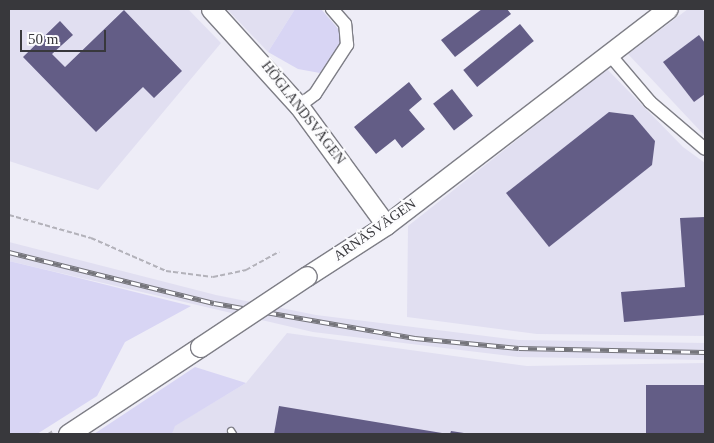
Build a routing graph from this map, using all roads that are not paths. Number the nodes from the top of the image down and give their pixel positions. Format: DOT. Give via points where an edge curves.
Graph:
graph roads {
  1 [pos="211,9"];
  2 [pos="332,9"];
  3 [pos="668,9"];
  4 [pos="610,55"];
  5 [pos="299,106"];
  6 [pos="705,149"];
  7 [pos="386,225"];
  8 [pos="68,434"];
  1 -- 5 [label="street, HÖGLANDSVÄGEN"];
  2 -- 5 [label="street" via="345,24 348,44 315,94"];
  3 -- 4 [label="street, ARNÄSVÄGEN"];
  4 -- 6 [label="street" via="650,102"];
  4 -- 7 [label="street, ARNÄSVÄGEN"];
  5 -- 7 [label="street, HÖGLANDSVÄGEN"];
  7 -- 8 [label="street, ARNÄSVÄGEN, bridge"];
}
